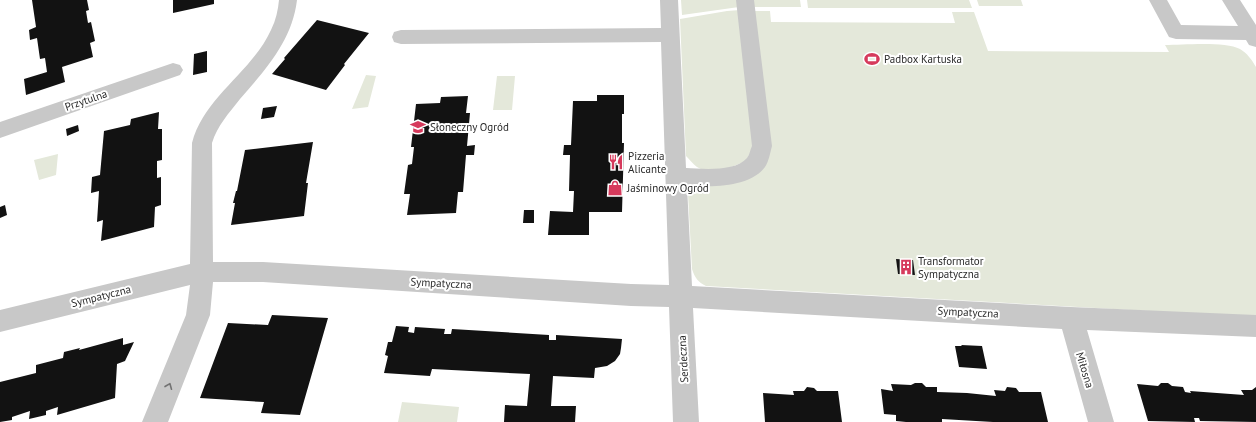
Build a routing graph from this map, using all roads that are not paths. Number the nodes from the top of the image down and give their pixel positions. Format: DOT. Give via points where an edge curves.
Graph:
graph roads {
  1 [pos="669,0"];
  2 [pos="745,0"];
  3 [pos="1158,0"];
  4 [pos="1231,0"];
  5 [pos="288,7"];
  6 [pos="671,35"];
  7 [pos="1255,36"];
  8 [pos="402,37"];
  9 [pos="173,70"];
  10 [pos="0,130"];
  11 [pos="675,177"];
  12 [pos="202,272"];
  13 [pos="680,296"];
  14 [pos="1071,318"];
  15 [pos="0,322"];
  16 [pos="1256,326"];
  17 [pos="155,422"];
  18 [pos="686,422"];
  19 [pos="1100,422"];
  1 -- 6 [label="street"];
  2 -- 11 [label="street" via="762,146 756,162 742,172 723,177"];
  3 -- 7 [label="street" via="1176,32"];
  4 -- 7 [label="street"];
  5 -- 12 [label="street" via="278,36 215,116 204,136"];
  6 -- 8 [label="street"];
  6 -- 11 [label="street"];
  9 -- 10 [label="street, Przytulna"];
  11 -- 13 [label="street"];
  12 -- 13 [label="street, Sympatyczna" via="263,272"];
  12 -- 15 [label="street, Sympatyczna"];
  17 -- 12 [label="street, one-way" via="198,315"];
  13 -- 14 [label="street, Sympatyczna"];
  13 -- 18 [label="street, Serdeczna"];
  14 -- 16 [label="street, Sympatyczna"];
  14 -- 19 [label="street, Miłosna"];
}
